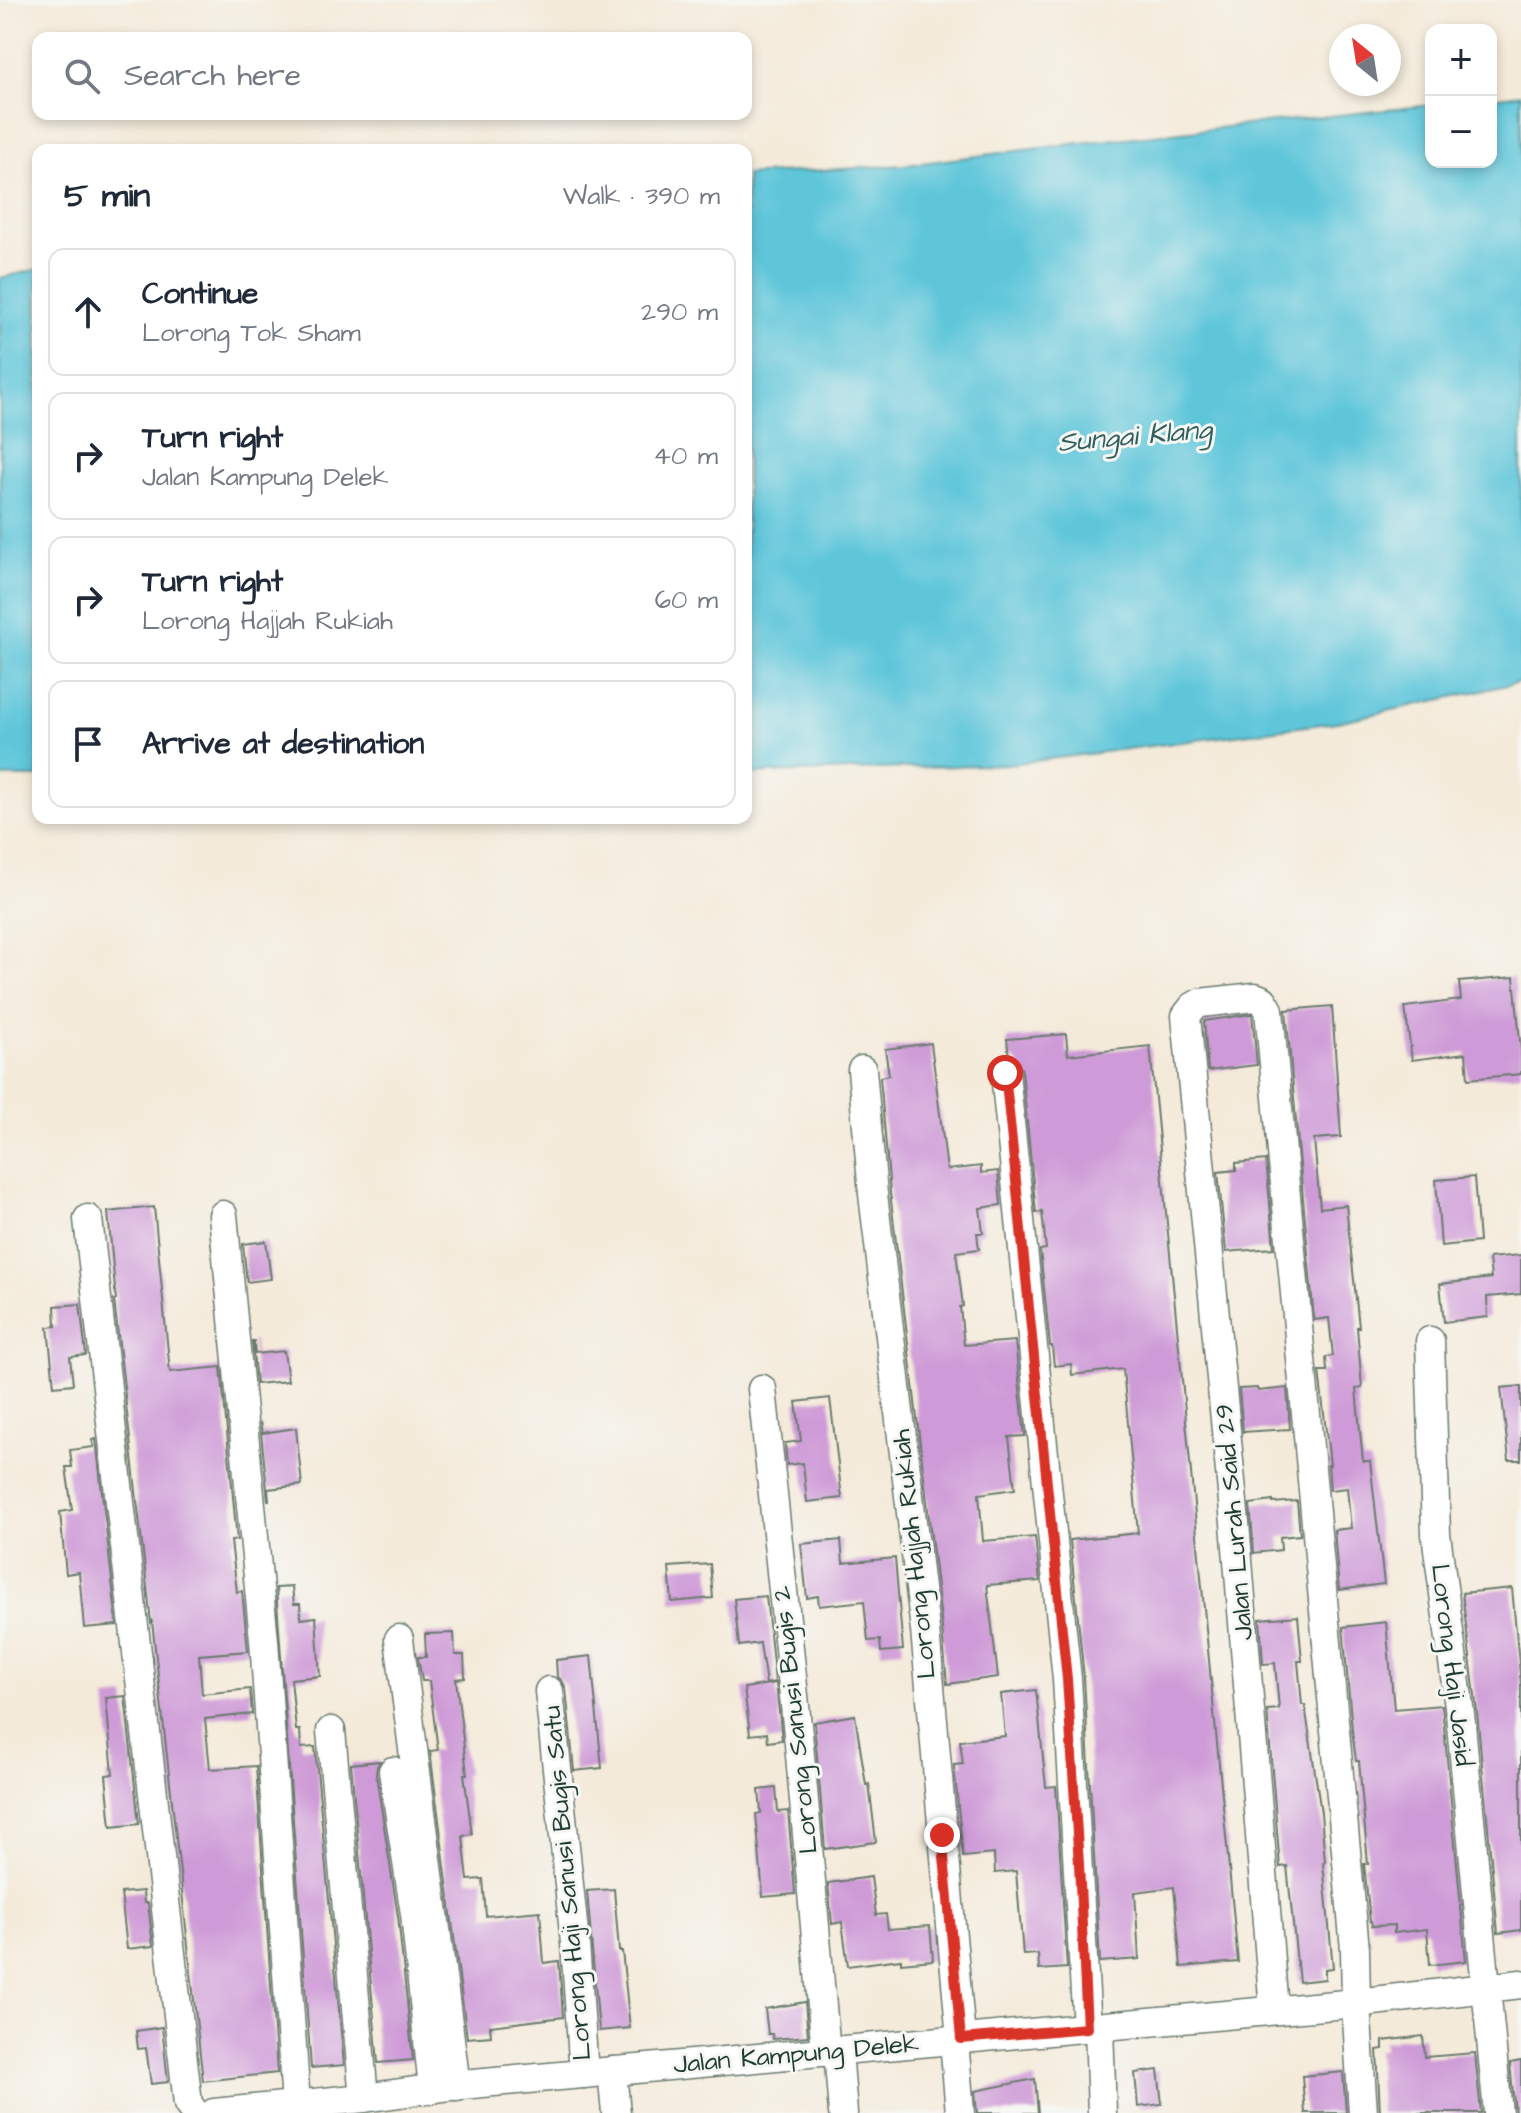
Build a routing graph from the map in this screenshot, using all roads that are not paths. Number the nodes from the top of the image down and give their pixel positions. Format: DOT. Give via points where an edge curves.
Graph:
graph roads {
  1 [pos="862,1070"];
  2 [pos="1005,1073"];
  3 [pos="223,1215"];
  4 [pos="88,1219"];
  5 [pos="1430,1341"];
  6 [pos="762,1389"];
  7 [pos="399,1639"];
  8 [pos="549,1691"];
  9 [pos="331,1731"];
  10 [pos="393,1771"];
  11 [pos="1521,1984"];
  12 [pos="1487,1989"];
  13 [pos="1356,2003"];
  14 [pos="1274,2010"];
  15 [pos="1093,2027"];
  16 [pos="958,2040"];
  17 [pos="832,2051"];
  18 [pos="612,2071"];
  19 [pos="584,2074"];
  20 [pos="444,2087"];
  21 [pos="364,2098"];
  22 [pos="296,2104"];
  23 [pos="195,2113"];
  24 [pos="214,2113"];
  25 [pos="616,2113"];
  26 [pos="843,2113"];
  27 [pos="960,2113"];
  28 [pos="1102,2113"];
  29 [pos="1363,2113"];
  30 [pos="1498,2113"];
  1 -- 16 [label="street, Lorong Hajjah Rukiah" via="925,1630"];
  2 -- 15 [label="street" via="1067,1679"];
  3 -- 22 [label="street" via="264,1640"];
  4 -- 23 [label="street" via="188,2104"];
  5 -- 12 [label="street, Lorong Haji Jasid" via="1436,1534"];
  6 -- 17 [label="street, Lorong Sanusi Bugis 2"];
  7 -- 20 [label="street"];
  8 -- 19 [label="street, Lorong Haji Sanusi Bugis Satu"];
  9 -- 21 [label="street"];
  10 -- 20 [label="street"];
  11 -- 12 [label="street, Jalan Kampung Delek"];
  12 -- 13 [label="street, Jalan Kampung Delek"];
  12 -- 30 [label="street, Lorong Haji Jasid"];
  13 -- 14 [label="street, Jalan Kampung Delek"];
  13 -- 14 [label="street, Jalan Lurah Said 29" via="1269,1010 1255,997 1200,1003 1186,1016 1235,1523"];
  13 -- 29 [label="street"];
  14 -- 15 [label="street, Jalan Kampung Delek"];
  15 -- 16 [label="street, Jalan Kampung Delek"];
  15 -- 28 [label="street"];
  16 -- 17 [label="street, Jalan Kampung Delek"];
  16 -- 27 [label="street, Lorong Hajjah Rukiah"];
  17 -- 18 [label="street, Jalan Kampung Delek"];
  17 -- 26 [label="street, Lorong Sanusi Bugis 2"];
  18 -- 19 [label="street, Jalan Kampung Delek"];
  18 -- 25 [label="street"];
  19 -- 20 [label="street, Jalan Kampung Delek"];
  20 -- 21 [label="street, Jalan Kampung Delek"];
  21 -- 22 [label="street, Jalan Kampung Delek"];
  22 -- 24 [label="street, Jalan Kampung Delek"];
}
